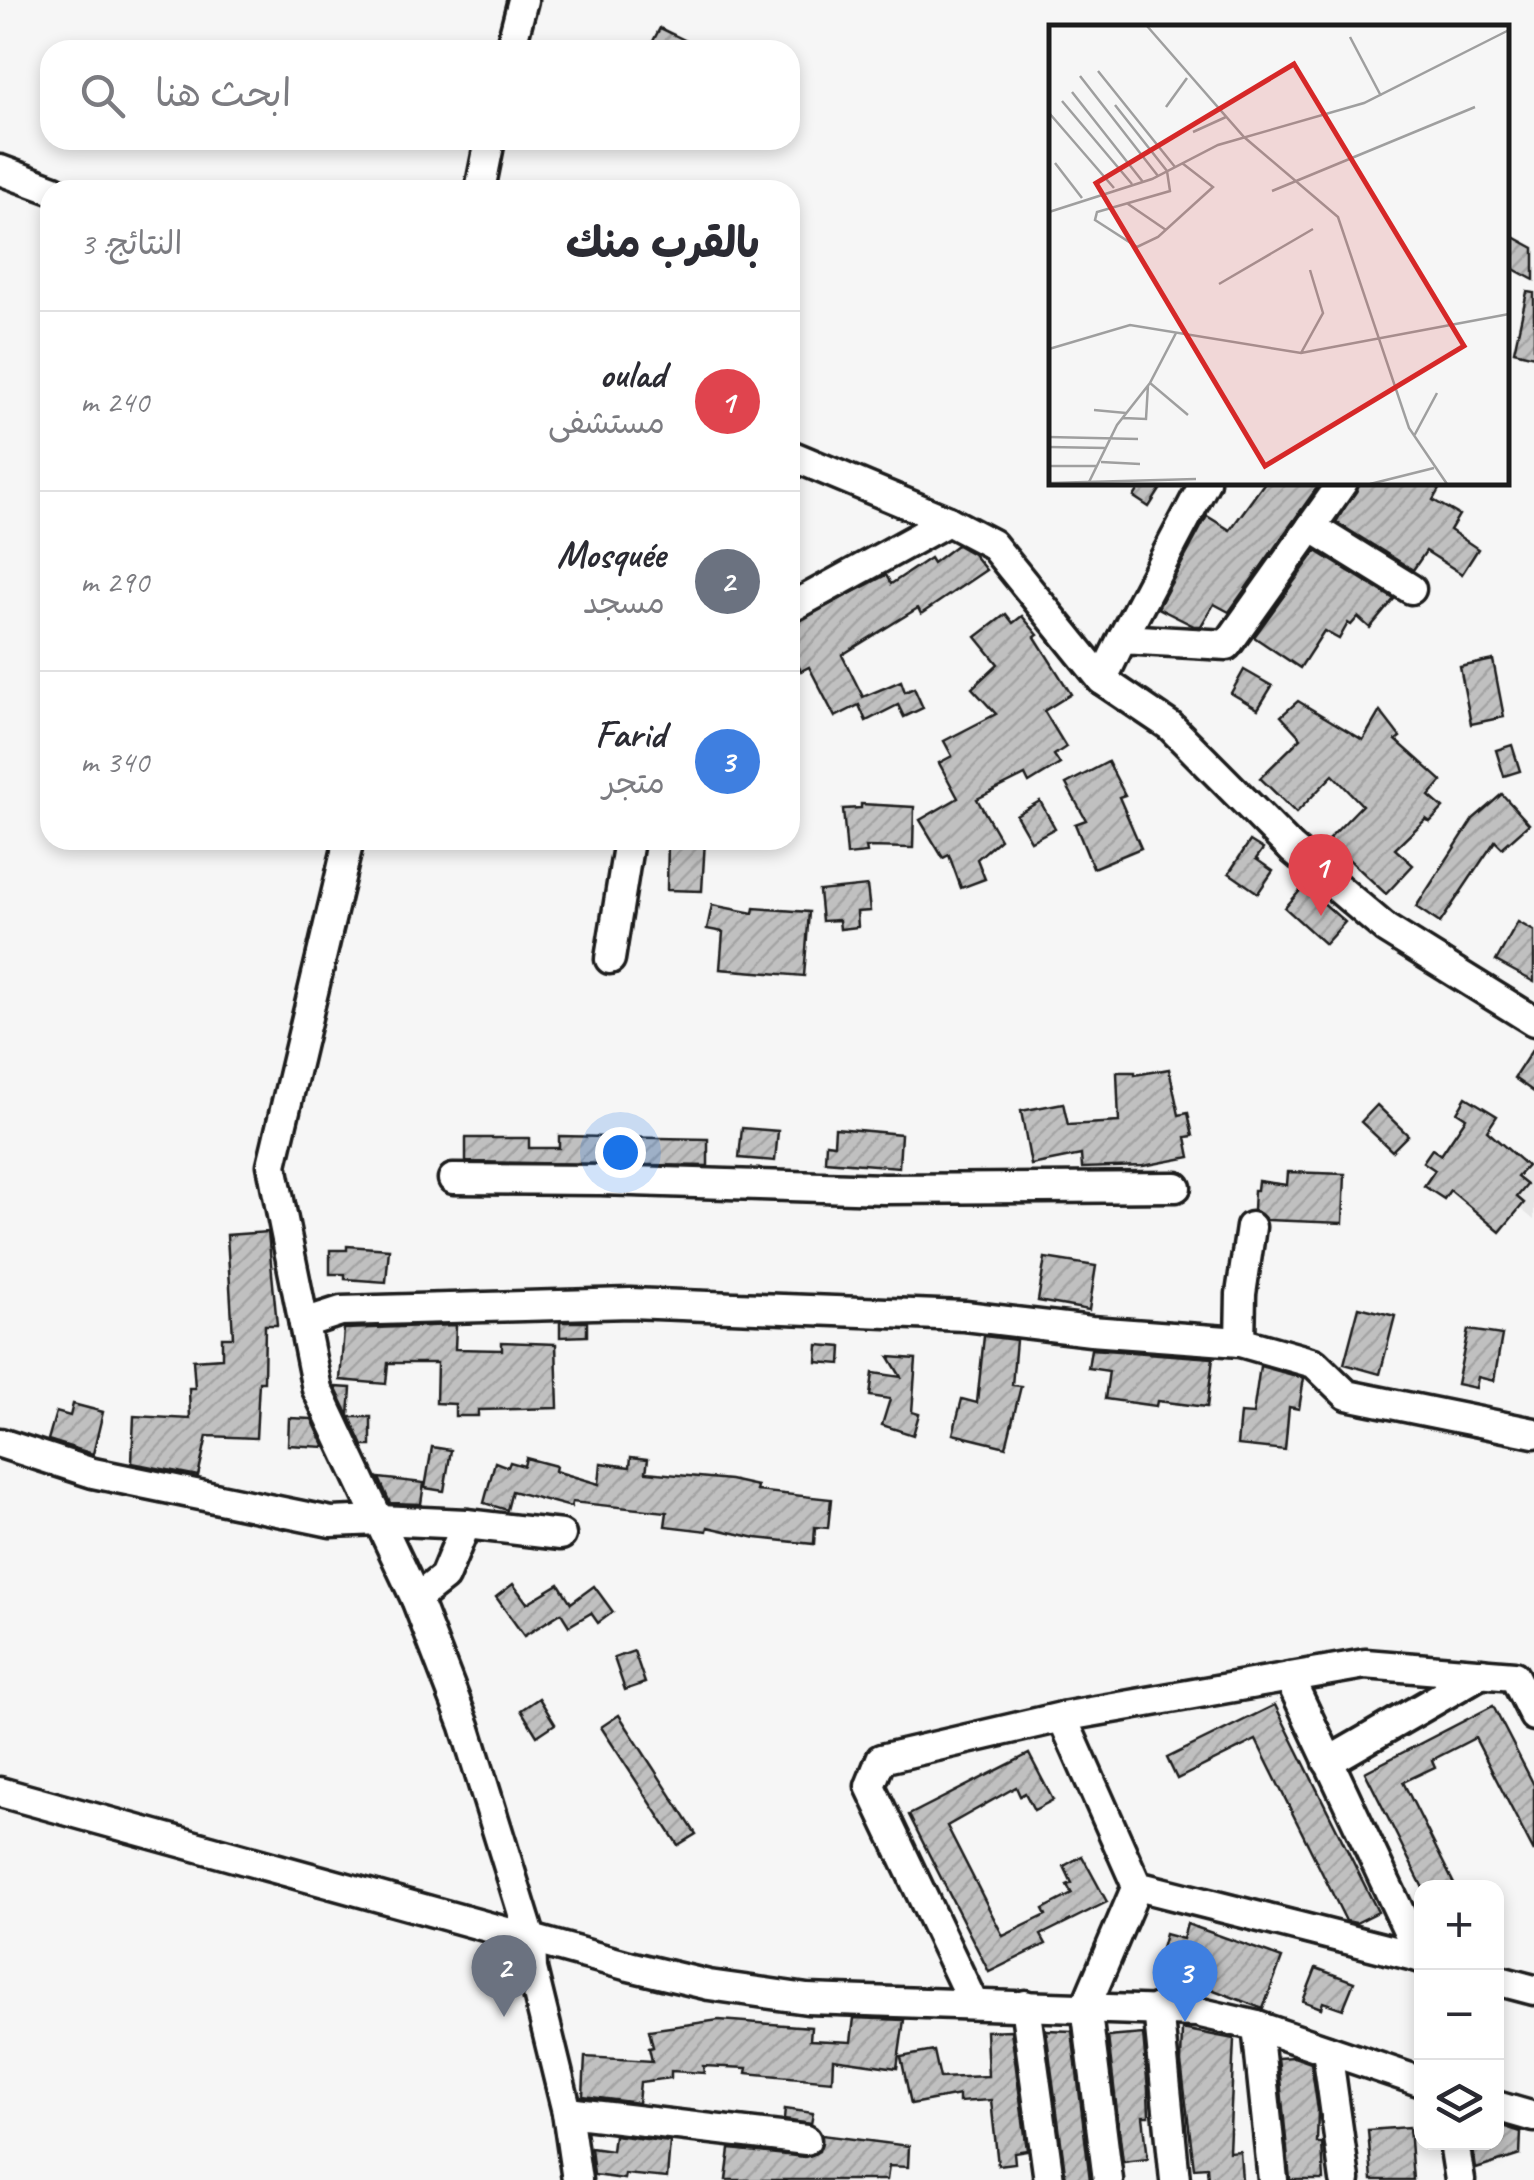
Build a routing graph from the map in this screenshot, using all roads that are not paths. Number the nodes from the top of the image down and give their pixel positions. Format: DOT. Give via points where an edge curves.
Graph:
graph roads {
  1 [pos="524,0"];
  2 [pos="513,40"];
  3 [pos="488,150"];
  4 [pos="0,170"];
  5 [pos="482,180"];
  6 [pos="40,185"];
  7 [pos="800,459"];
  8 [pos="1204,485"];
  9 [pos="1341,485"];
  10 [pos="948,521"];
  11 [pos="1311,527"];
  12 [pos="1411,589"];
  13 [pos="800,602"];
  14 [pos="1122,639"];
  15 [pos="1102,680"];
  16 [pos="347,850"];
  17 [pos="627,850"];
  18 [pos="610,960"];
  19 [pos="1534,1021"];
  20 [pos="453,1178"];
  21 [pos="1176,1187"];
  22 [pos="1251,1227"];
  23 [pos="304,1323"];
  24 [pos="1240,1342"];
  25 [pos="1534,1433"];
  26 [pos="0,1443"];
  27 [pos="380,1520"];
  28 [pos="466,1524"];
  29 [pos="562,1535"];
  30 [pos="416,1599"];
  31 [pos="1482,1674"];
  32 [pos="1289,1677"];
  33 [pos="1534,1716"];
  34 [pos="1062,1717"];
  35 [pos="1328,1762"];
  36 [pos="0,1792"];
  37 [pos="1137,1886"];
  38 [pos="531,1939"];
  39 [pos="1414,1943"];
  40 [pos="1414,1956"];
  41 [pos="1504,1982"];
  42 [pos="1534,1990"];
  43 [pos="974,2003"];
  44 [pos="1025,2005"];
  45 [pos="1086,2006"];
  46 [pos="1158,2008"];
  47 [pos="1256,2026"];
  48 [pos="1327,2050"];
  49 [pos="1414,2079"];
  50 [pos="1504,2108"];
  51 [pos="567,2112"];
  52 [pos="1534,2116"];
  53 [pos="806,2140"];
  54 [pos="1455,2150"];
  55 [pos="578,2180"];
  56 [pos="1049,2180"];
  57 [pos="1108,2180"];
  58 [pos="1175,2180"];
  59 [pos="1272,2180"];
  60 [pos="1345,2180"];
  61 [pos="1460,2180"];
  1 -- 2 [label="street"];
  3 -- 5 [label="street"];
  4 -- 6 [label="street"];
  7 -- 10 [label="street"];
  8 -- 14 [label="street"];
  9 -- 11 [label="street"];
  10 -- 13 [label="street"];
  10 -- 15 [label="street" via="992,544"];
  11 -- 12 [label="street"];
  11 -- 14 [label="street" via="1226,645"];
  14 -- 15 [label="street"];
  15 -- 19 [label="street" via="1170,726 1292,849 1386,930"];
  16 -- 23 [label="street" via="272,1166"];
  17 -- 18 [label="street"];
  20 -- 21 [label="street" via="884,1189"];
  22 -- 24 [label="street"];
  23 -- 24 [label="street" via="341,1310 630,1303 965,1316"];
  23 -- 27 [label="street" via="318,1388"];
  24 -- 25 [label="street" via="1314,1363 1348,1395"];
  26 -- 27 [label="street" via="93,1473 331,1522"];
  27 -- 28 [label="street"];
  27 -- 30 [label="street"];
  28 -- 29 [label="street"];
  28 -- 30 [label="street" via="444,1577"];
  30 -- 38 [label="street" via="465,1726"];
  31 -- 32 [label="street" via="1365,1664"];
  31 -- 33 [label="street" via="1514,1676"];
  31 -- 35 [label="street"];
  32 -- 34 [label="street"];
  32 -- 35 [label="street"];
  34 -- 37 [label="street"];
  34 -- 43 [label="street" via="881,1759 870,1786"];
  35 -- 39 [label="street"];
  36 -- 38 [label="street"];
  37 -- 40 [label="street"];
  37 -- 45 [label="street"];
  38 -- 43 [label="street" via="780,1996"];
  38 -- 51 [label="street" via="532,1969"];
  41 -- 42 [label="street"];
  43 -- 44 [label="street"];
  44 -- 45 [label="street"];
  44 -- 56 [label="street"];
  45 -- 46 [label="street"];
  45 -- 57 [label="street"];
  46 -- 47 [label="street"];
  46 -- 58 [label="street"];
  47 -- 48 [label="street"];
  47 -- 59 [label="street"];
  48 -- 49 [label="street"];
  48 -- 60 [label="street"];
  50 -- 52 [label="street"];
  51 -- 53 [label="street"];
  51 -- 55 [label="street"];
  54 -- 61 [label="street"];
}
